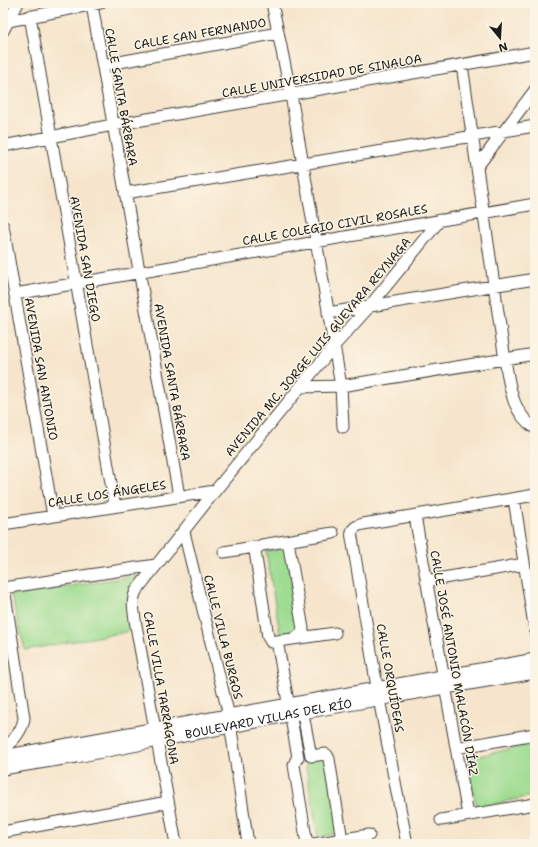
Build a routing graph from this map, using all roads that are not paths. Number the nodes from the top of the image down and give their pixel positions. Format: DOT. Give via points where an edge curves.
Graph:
graph roads {
  1 [pos="18,3"];
  2 [pos="272,3"];
  3 [pos="96,4"];
  4 [pos="76,5"];
  5 [pos="30,16"];
  6 [pos="8,20"];
  7 [pos="3,31"];
  8 [pos="278,33"];
  9 [pos="535,52"];
  10 [pos="103,65"];
  11 [pos="462,65"];
  12 [pos="535,90"];
  13 [pos="291,94"];
  14 [pos="113,125"];
  15 [pos="535,126"];
  16 [pos="504,131"];
  17 [pos="472,136"];
  18 [pos="51,137"];
  19 [pos="3,146"];
  20 [pos="303,164"];
  21 [pos="477,167"];
  22 [pos="125,193"];
  23 [pos="535,204"];
  24 [pos="483,212"];
  25 [pos="440,220"];
  26 [pos="3,226"];
  27 [pos="316,242"];
  28 [pos="139,272"];
  29 [pos="535,279"];
  30 [pos="76,283"];
  31 [pos="494,286"];
  32 [pos="15,294"];
  33 [pos="369,307"];
  34 [pos="328,313"];
  35 [pos="334,346"];
  36 [pos="535,354"];
  37 [pos="505,360"];
  38 [pos="341,386"];
  39 [pos="300,388"];
  40 [pos="343,427"];
  41 [pos="535,428"];
  42 [pos="215,491"];
  43 [pos="179,496"];
  44 [pos="535,496"];
  45 [pos="514,499"];
  46 [pos="115,506"];
  47 [pos="53,516"];
  48 [pos="415,516"];
  49 [pos="3,524"];
  50 [pos="184,532"];
  51 [pos="333,533"];
  52 [pos="288,541"];
  53 [pos="224,552"];
  54 [pos="256,552"];
  55 [pos="524,564"];
  56 [pos="156,565"];
  57 [pos="426,581"];
  58 [pos="3,588"];
  59 [pos="535,631"];
  60 [pos="335,633"];
  61 [pos="294,638"];
  62 [pos="277,641"];
  63 [pos="535,660"];
  64 [pos="535,672"];
  65 [pos="444,682"];
  66 [pos="379,694"];
  67 [pos="296,709"];
  68 [pos="229,721"];
  69 [pos="156,734"];
  70 [pos="535,734"];
  71 [pos="456,748"];
  72 [pos="3,752"];
  73 [pos="3,757"];
  74 [pos="3,768"];
  75 [pos="168,802"];
  76 [pos="535,804"];
  77 [pos="468,815"];
  78 [pos="440,820"];
  79 [pos="3,832"];
  80 [pos="369,835"];
  81 [pos="342,840"];
  82 [pos="176,844"];
  83 [pos="248,844"];
  84 [pos="307,844"];
  85 [pos="313,844"];
  86 [pos="407,844"];
  1 -- 6 [label="street"];
  2 -- 8 [label="street"];
  3 -- 4 [label="street, CALLE SANTA BÁRBARA"];
  3 -- 10 [label="street, CALLE SANTA BÁRBARA"];
  4 -- 5 [label="street, CALLE SANTA BÁRBARA"];
  5 -- 6 [label="street, CALLE SANTA BÁRBARA"];
  5 -- 18 [label="street, AVENIDA SAN DIEGO"];
  6 -- 7 [label="street"];
  8 -- 10 [label="street, CALLE SAN FERNANDO"];
  8 -- 13 [label="street"];
  9 -- 11 [label="street, CALLE UNIVERSIDAD DE SINALOA"];
  10 -- 14 [label="street, CALLE SANTA BÁRBARA"];
  11 -- 13 [label="street, CALLE UNIVERSIDAD DE SINALOA"];
  11 -- 17 [label="street"];
  12 -- 16 [label="street"];
  13 -- 14 [label="street, CALLE UNIVERSIDAD DE SINALOA"];
  13 -- 20 [label="street"];
  14 -- 18 [label="street, CALLE UNIVERSIDAD DE SINALOA"];
  14 -- 22 [label="street, CALLE SANTA BÁRBARA"];
  15 -- 16 [label="street"];
  16 -- 17 [label="street"];
  16 -- 21 [label="street"];
  17 -- 20 [label="street"];
  17 -- 21 [label="street"];
  18 -- 19 [label="street, CALLE UNIVERSIDAD DE SINALOA"];
  18 -- 30 [label="street, AVENIDA SAN DIEGO"];
  20 -- 22 [label="street"];
  20 -- 27 [label="street"];
  21 -- 24 [label="street"];
  22 -- 28 [label="street, CALLE SANTA BÁRBARA"];
  23 -- 24 [label="street, CALLE COLEGIO CIVIL ROSALES"];
  24 -- 25 [label="street, CALLE COLEGIO CIVIL ROSALES"];
  24 -- 31 [label="street"];
  25 -- 27 [label="street, CALLE COLEGIO CIVIL ROSALES"];
  25 -- 33 [label="street, AVENIDA MC. JORGE LUIS GUEVARA REYNAGA"];
  26 -- 32 [label="street, AVENIDA SAN ANTONIO"];
  27 -- 28 [label="street, CALLE COLEGIO CIVIL ROSALES"];
  27 -- 34 [label="street"];
  28 -- 30 [label="street, CALLE COLEGIO CIVIL ROSALES"];
  28 -- 43 [label="street, AVENIDA SANTA BÁRBARA"];
  29 -- 31 [label="street"];
  30 -- 32 [label="street, CALLE COLEGIO CIVIL ROSALES"];
  30 -- 46 [label="street, AVENIDA SAN DIEGO"];
  31 -- 33 [label="street"];
  31 -- 37 [label="street"];
  32 -- 47 [label="street, AVENIDA SAN ANTONIO"];
  33 -- 34 [label="street"];
  33 -- 35 [label="street, AVENIDA MC. JORGE LUIS GUEVARA REYNAGA"];
  34 -- 35 [label="street"];
  35 -- 38 [label="street"];
  35 -- 39 [label="street, AVENIDA MC. JORGE LUIS GUEVARA REYNAGA"];
  36 -- 37 [label="street"];
  37 -- 38 [label="street"];
  37 -- 41 [label="street" via="514,403 523,418"];
  38 -- 39 [label="street"];
  38 -- 40 [label="street"];
  39 -- 42 [label="street, AVENIDA MC. JORGE LUIS GUEVARA REYNAGA"];
  42 -- 43 [label="street, CALLE LOS ÁNGELES"];
  42 -- 50 [label="street, CALLE VILLA TARRAGONA"];
  43 -- 46 [label="street, CALLE LOS ÁNGELES"];
  44 -- 45 [label="street"];
  45 -- 48 [label="street"];
  45 -- 55 [label="street"];
  46 -- 47 [label="street, CALLE LOS ÁNGELES"];
  47 -- 49 [label="street, CALLE LOS ÁNGELES"];
  48 -- 57 [label="street, CALLE JOSÉ ANTONIO MALACÓN DÍAZ"];
  48 -- 66 [label="street, CALLE ORQUÍDEAS" via="363,524 352,529"];
  50 -- 56 [label="street, CALLE VILLA TARRAGONA"];
  50 -- 68 [label="street, CALLE VILLA BURGOS"];
  51 -- 52 [label="street"];
  52 -- 54 [label="street" via="259,546"];
  52 -- 61 [label="street" via="303,629 300,636"];
  53 -- 54 [label="street" via="254,547"];
  54 -- 62 [label="street" via="268,637 271,642"];
  55 -- 57 [label="street"];
  55 -- 59 [label="street"];
  56 -- 58 [label="street"];
  56 -- 69 [label="street, CALLE VILLA TARRAGONA" via="136,591 133,600"];
  57 -- 65 [label="street, CALLE JOSÉ ANTONIO MALACÓN DÍAZ"];
  58 -- 72 [label="street" via="24,710 24,724"];
  60 -- 61 [label="street"];
  61 -- 62 [label="street"];
  62 -- 67 [label="street"];
  63 -- 65 [label="street, BOULEVARD VILLAS DEL RÍO"];
  64 -- 65 [label="street, BOULEVARD VILLAS DEL RÍO"];
  65 -- 66 [label="street, BOULEVARD VILLAS DEL RÍO"];
  65 -- 71 [label="street, CALLE JOSÉ ANTONIO MALACÓN DÍAZ"];
  66 -- 67 [label="street, BOULEVARD VILLAS DEL RÍO"];
  66 -- 86 [label="street, CALLE ORQUÍDEAS"];
  67 -- 68 [label="street, BOULEVARD VILLAS DEL RÍO"];
  67 -- 81 [label="street" via="311,756 325,754 329,759"];
  67 -- 84 [label="street" via="298,757 294,765"];
  68 -- 69 [label="street, BOULEVARD VILLAS DEL RÍO"];
  68 -- 83 [label="street, CALLE VILLA BURGOS"];
  69 -- 73 [label="street, BOULEVARD VILLAS DEL RÍO"];
  69 -- 74 [label="street, BOULEVARD VILLAS DEL RÍO" via="76,756"];
  69 -- 75 [label="street, CALLE VILLA TARRAGONA"];
  70 -- 71 [label="street"];
  71 -- 77 [label="street, CALLE JOSÉ ANTONIO MALACÓN DÍAZ"];
  75 -- 79 [label="street"];
  75 -- 82 [label="street, CALLE VILLA TARRAGONA"];
  76 -- 77 [label="street"];
  77 -- 78 [label="street"];
  80 -- 81 [label="street"];
  81 -- 85 [label="street"];
}
